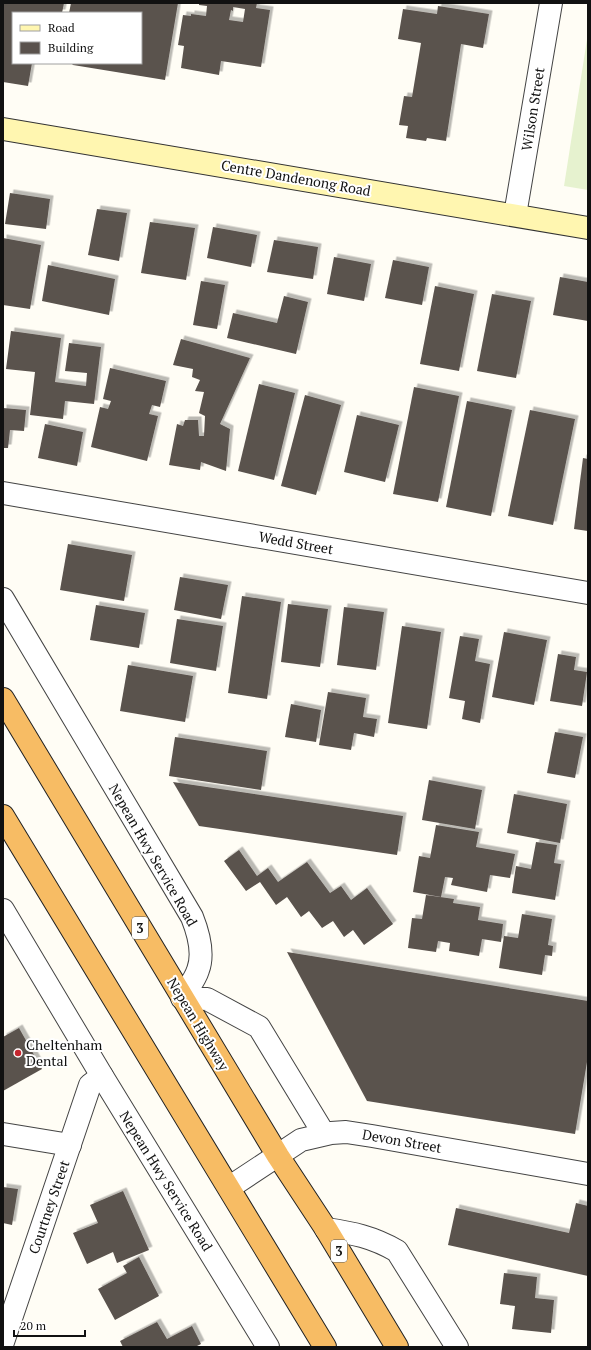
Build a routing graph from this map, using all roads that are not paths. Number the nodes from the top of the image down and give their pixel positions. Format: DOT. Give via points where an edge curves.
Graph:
graph roads {
  1 [pos="551,3"];
  2 [pos="3,129"];
  3 [pos="515,215"];
  4 [pos="588,228"];
  5 [pos="3,493"];
  6 [pos="588,593"];
  7 [pos="3,599"];
  8 [pos="3,699"];
  9 [pos="3,816"];
  10 [pos="3,910"];
  11 [pos="182,998"];
  12 [pos="102,1076"];
  13 [pos="3,1134"];
  14 [pos="324,1134"];
  15 [pos="70,1145"];
  16 [pos="278,1156"];
  17 [pos="588,1174"];
  18 [pos="230,1187"];
  19 [pos="326,1230"];
  20 [pos="3,1342"];
  21 [pos="268,1347"];
  22 [pos="325,1347"];
  23 [pos="397,1347"];
  24 [pos="457,1347"];
  1 -- 3 [label="street, Wilson Street"];
  2 -- 3 [label="main road, Centre Dandenong Road"];
  3 -- 4 [label="main road, Centre Dandenong Road"];
  5 -- 6 [label="street, Wedd Street"];
  7 -- 11 [label="street, Nepean Hwy Service Road" via="192,917 200,962 198,971"];
  8 -- 11 [label="highway, Nepean Highway / 3"];
  9 -- 18 [label="highway"];
  10 -- 12 [label="street, Nepean Hwy Service Road"];
  11 -- 14 [label="street" via="207,999 259,1027"];
  11 -- 16 [label="highway, Nepean Highway / 3"];
  12 -- 15 [label="street, Courtney Street" via="90,1085"];
  12 -- 21 [label="street, Nepean Hwy Service Road"];
  13 -- 15 [label="street"];
  14 -- 16 [label="street, Devon Street" via="301,1140"];
  14 -- 17 [label="street, Devon Street" via="346,1132"];
  15 -- 20 [label="street, Courtney Street"];
  16 -- 18 [label="street, Devon Street"];
  16 -- 19 [label="highway, Nepean Highway / 3"];
  18 -- 22 [label="highway"];
  19 -- 23 [label="highway, Nepean Highway / 3"];
  19 -- 24 [label="street" via="361,1234 397,1250"];
}
